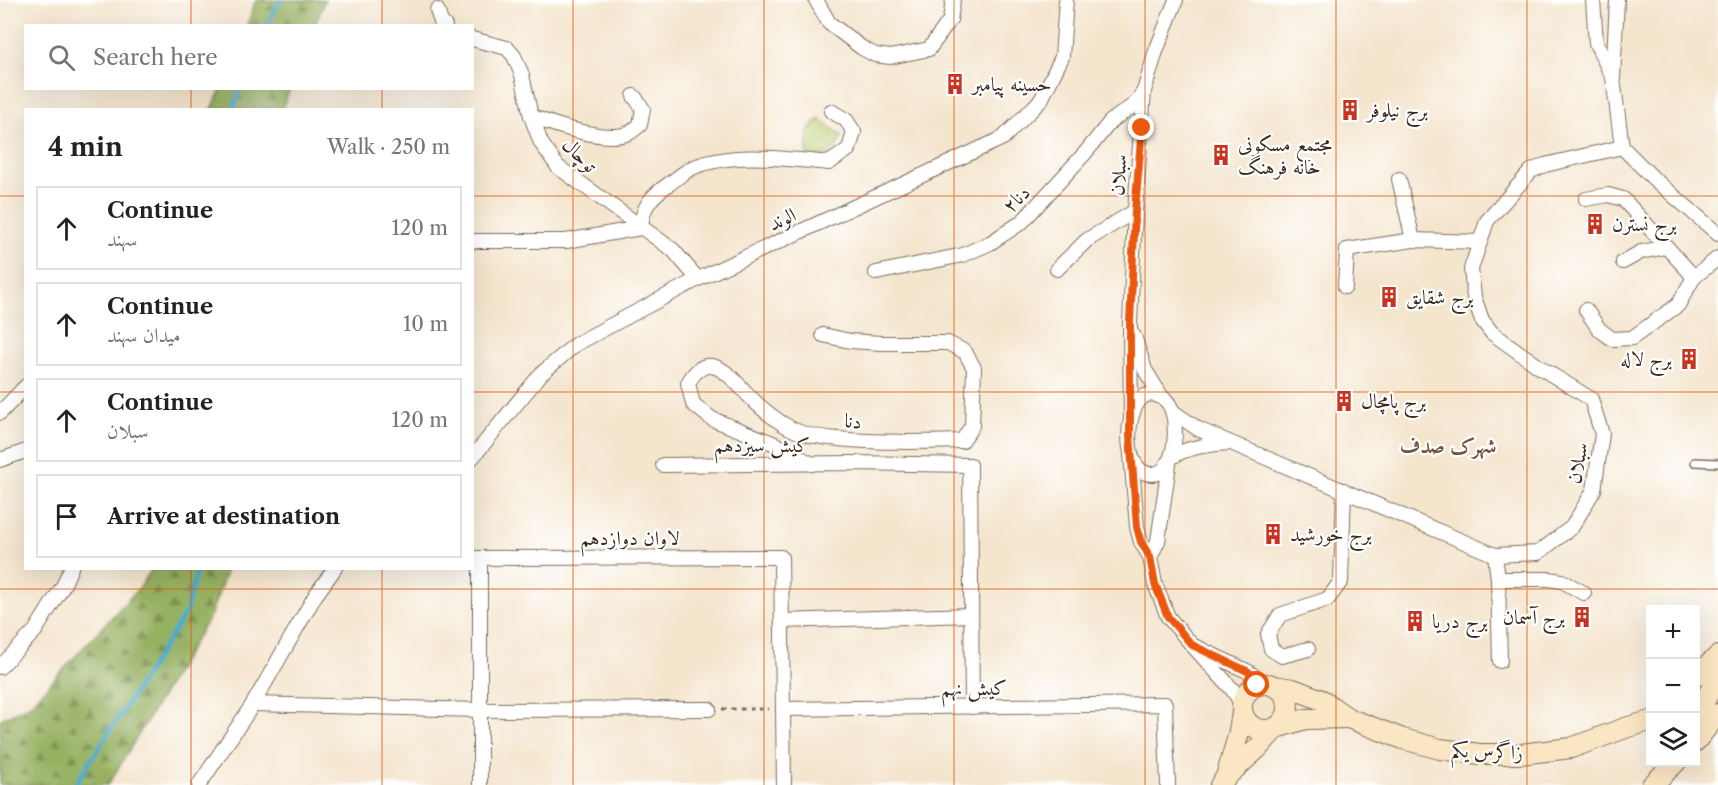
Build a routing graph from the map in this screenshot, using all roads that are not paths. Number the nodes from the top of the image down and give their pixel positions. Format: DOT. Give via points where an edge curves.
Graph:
graph roads {
  1 [pos="816,0"];
  2 [pos="953,0"];
  3 [pos="1066,0"];
  4 [pos="1176,0"];
  5 [pos="1593,0"];
  6 [pos="1617,0"];
  7 [pos="437,10"];
  8 [pos="443,24"];
  9 [pos="474,40"];
  10 [pos="1613,78"];
  11 [pos="1144,91"];
  12 [pos="634,96"];
  13 [pos="831,111"];
  14 [pos="531,117"];
  15 [pos="1622,147"];
  16 [pos="1399,179"];
  17 [pos="1586,199"];
  18 [pos="1135,210"];
  19 [pos="641,228"];
  20 [pos="1718,234"];
  21 [pos="1413,240"];
  22 [pos="474,241"];
  23 [pos="1480,242"];
  24 [pos="1666,247"];
  25 [pos="1718,258"];
  26 [pos="1623,262"];
  27 [pos="1057,269"];
  28 [pos="876,273"];
  29 [pos="1694,277"];
  30 [pos="698,279"];
  31 [pos="1345,287"];
  32 [pos="1586,310"];
  33 [pos="1130,323"];
  34 [pos="823,335"];
  35 [pos="24,388"];
  36 [pos="1161,396"];
  37 [pos="1172,411"];
  38 [pos="0,413"];
  39 [pos="1131,418"];
  40 [pos="1231,442"];
  41 [pos="24,452"];
  42 [pos="1131,454"];
  43 [pos="474,456"];
  44 [pos="0,460"];
  45 [pos="1171,461"];
  46 [pos="1695,462"];
  47 [pos="1718,463"];
  48 [pos="812,464"];
  49 [pos="663,465"];
  50 [pos="1344,490"];
  51 [pos="1495,555"];
  52 [pos="1150,557"];
  53 [pos="476,558"];
  54 [pos="70,570"];
  55 [pos="333,570"];
  56 [pos="1498,579"];
  57 [pos="1584,593"];
  58 [pos="971,615"];
  59 [pos="782,621"];
  60 [pos="1192,645"];
  61 [pos="1308,649"];
  62 [pos="1718,656"];
  63 [pos="1500,661"];
  64 [pos="0,667"];
  65 [pos="1700,672"];
  66 [pos="1718,676"];
  67 [pos="1270,685"];
  68 [pos="253,704"];
  69 [pos="972,707"];
  70 [pos="1242,708"];
  71 [pos="709,709"];
  72 [pos="783,709"];
  73 [pos="479,710"];
  74 [pos="1706,710"];
  75 [pos="1647,713"];
  76 [pos="1348,718"];
  77 [pos="1646,722"];
  78 [pos="1628,727"];
  79 [pos="1700,727"];
  80 [pos="1276,728"];
  81 [pos="1646,728"];
  82 [pos="1657,769"];
  83 [pos="1223,781"];
  84 [pos="199,785"];
  85 [pos="480,785"];
  86 [pos="784,785"];
  87 [pos="1168,785"];
  88 [pos="1637,785"];
  1 -- 2 [label="street" via="837,30 874,55 890,57 929,49 950,20"];
  3 -- 30 [label="street, الوند" via="1062,57 1041,100 1004,138"];
  4 -- 11 [label="street, سبلان"];
  5 -- 10 [label="street" via="1596,43"];
  6 -- 10 [label="street"];
  7 -- 8 [label="street"];
  9 -- 14 [label="street, توچال" via="507,48 514,56"];
  10 -- 15 [label="street"];
  11 -- 18 [label="street, سبلان"];
  11 -- 28 [label="street, دنا۲" via="1135,104 1110,122 1022,222 963,255"];
  12 -- 14 [label="street" via="643,109 640,125 627,134 598,135"];
  13 -- 19 [label="street" via="846,120 854,132 849,149 829,163 762,157 691,168 656,193 642,213"];
  14 -- 19 [label="street, توچال" via="541,143 558,167"];
  15 -- 20 [label="street"];
  15 -- 23 [label="street, سبلان" via="1531,171 1487,221"];
  16 -- 21 [label="street"];
  17 -- 24 [label="street" via="1608,195 1623,199"];
  18 -- 27 [label="street" via="1087,240"];
  18 -- 33 [label="street, سبلان"];
  19 -- 22 [label="street" via="566,240"];
  19 -- 30 [label="street, توچال" via="673,250"];
  21 -- 23 [label="street"];
  21 -- 31 [label="street" via="1347,250"];
  23 -- 51 [label="street, سبلان" via="1471,269 1482,320 1492,333 1591,399 1602,434 1594,490 1572,527 1538,554"];
  24 -- 26 [label="street" via="1641,252"];
  24 -- 29 [label="street"];
  25 -- 29 [label="street"];
  29 -- 32 [label="street" via="1678,305 1632,338 1612,339 1599,329"];
  30 -- 43 [label="street, الوند" via="576,344 541,374"];
  33 -- 36 [label="street, سبلان" via="1145,370"];
  33 -- 39 [label="street, سبلان"];
  34 -- 48 [label="street, دنا" via="881,343 948,343 965,352 974,368 972,426 962,441 877,443 812,436 772,417 734,377 720,369 706,366 695,372 688,383 693,404 712,419 775,444"];
  35 -- 38 [label="street"];
  36 -- 37 [label="street, سبلان"];
  36 -- 39 [label="street" via="1142,398"];
  37 -- 40 [label="street, سبلان" via="1198,429"];
  37 -- 45 [label="street"];
  39 -- 42 [label="street, سبلان"];
  40 -- 45 [label="street" via="1179,452"];
  40 -- 50 [label="street, سبلان"];
  41 -- 44 [label="street"];
  42 -- 45 [label="street" via="1145,473 1164,470"];
  42 -- 52 [label="street, سبلان" via="1137,527"];
  45 -- 52 [label="street" via="1162,523"];
  46 -- 47 [label="lane"];
  48 -- 49 [label="street, کیش سیزدهم"];
  48 -- 58 [label="street, کیش سیزدهم" via="970,465"];
  50 -- 51 [label="street, سبلان"];
  50 -- 61 [label="street" via="1341,581 1328,599 1280,615 1268,634 1270,649 1282,656"];
  51 -- 56 [label="street"];
  52 -- 60 [label="street, سبلان" via="1168,617"];
  53 -- 59 [label="street, لاوان دوازدهم" via="781,557"];
  53 -- 73 [label="street"];
  54 -- 64 [label="street" via="35,631"];
  55 -- 68 [label="street"];
  56 -- 57 [label="street" via="1562,581"];
  56 -- 63 [label="street"];
  58 -- 59 [label="street"];
  58 -- 69 [label="street"];
  59 -- 72 [label="street"];
  60 -- 67 [label="street"];
  60 -- 70 [label="street, سبلان" via="1232,689"];
  62 -- 65 [label="main road"];
  66 -- 74 [label="main road"];
  67 -- 70 [label="main road" via="1250,689"];
  67 -- 76 [label="main road, زاگرس یکم" via="1322,700"];
  67 -- 80 [label="main road" via="1282,691 1289,706"];
  68 -- 73 [label="street"];
  68 -- 84 [label="street"];
  69 -- 72 [label="street, کیش نهم"];
  69 -- 87 [label="street, کیش نهم" via="1165,704"];
  70 -- 80 [label="main road" via="1252,726"];
  70 -- 83 [label="main road" via="1239,736"];
  71 -- 73 [label="street"];
  72 -- 86 [label="street"];
  73 -- 85 [label="street"];
  74 -- 79 [label="main road"];
  75 -- 78 [label="main road"];
  76 -- 78 [label="main road, زاگرس یکم" via="1431,747 1480,754 1572,748"];
  76 -- 80 [label="main road, زاگرس یکم" via="1306,719"];
  77 -- 78 [label="main road"];
  78 -- 81 [label="main road"];
  80 -- 83 [label="main road"];
  82 -- 88 [label="main road"];
}
